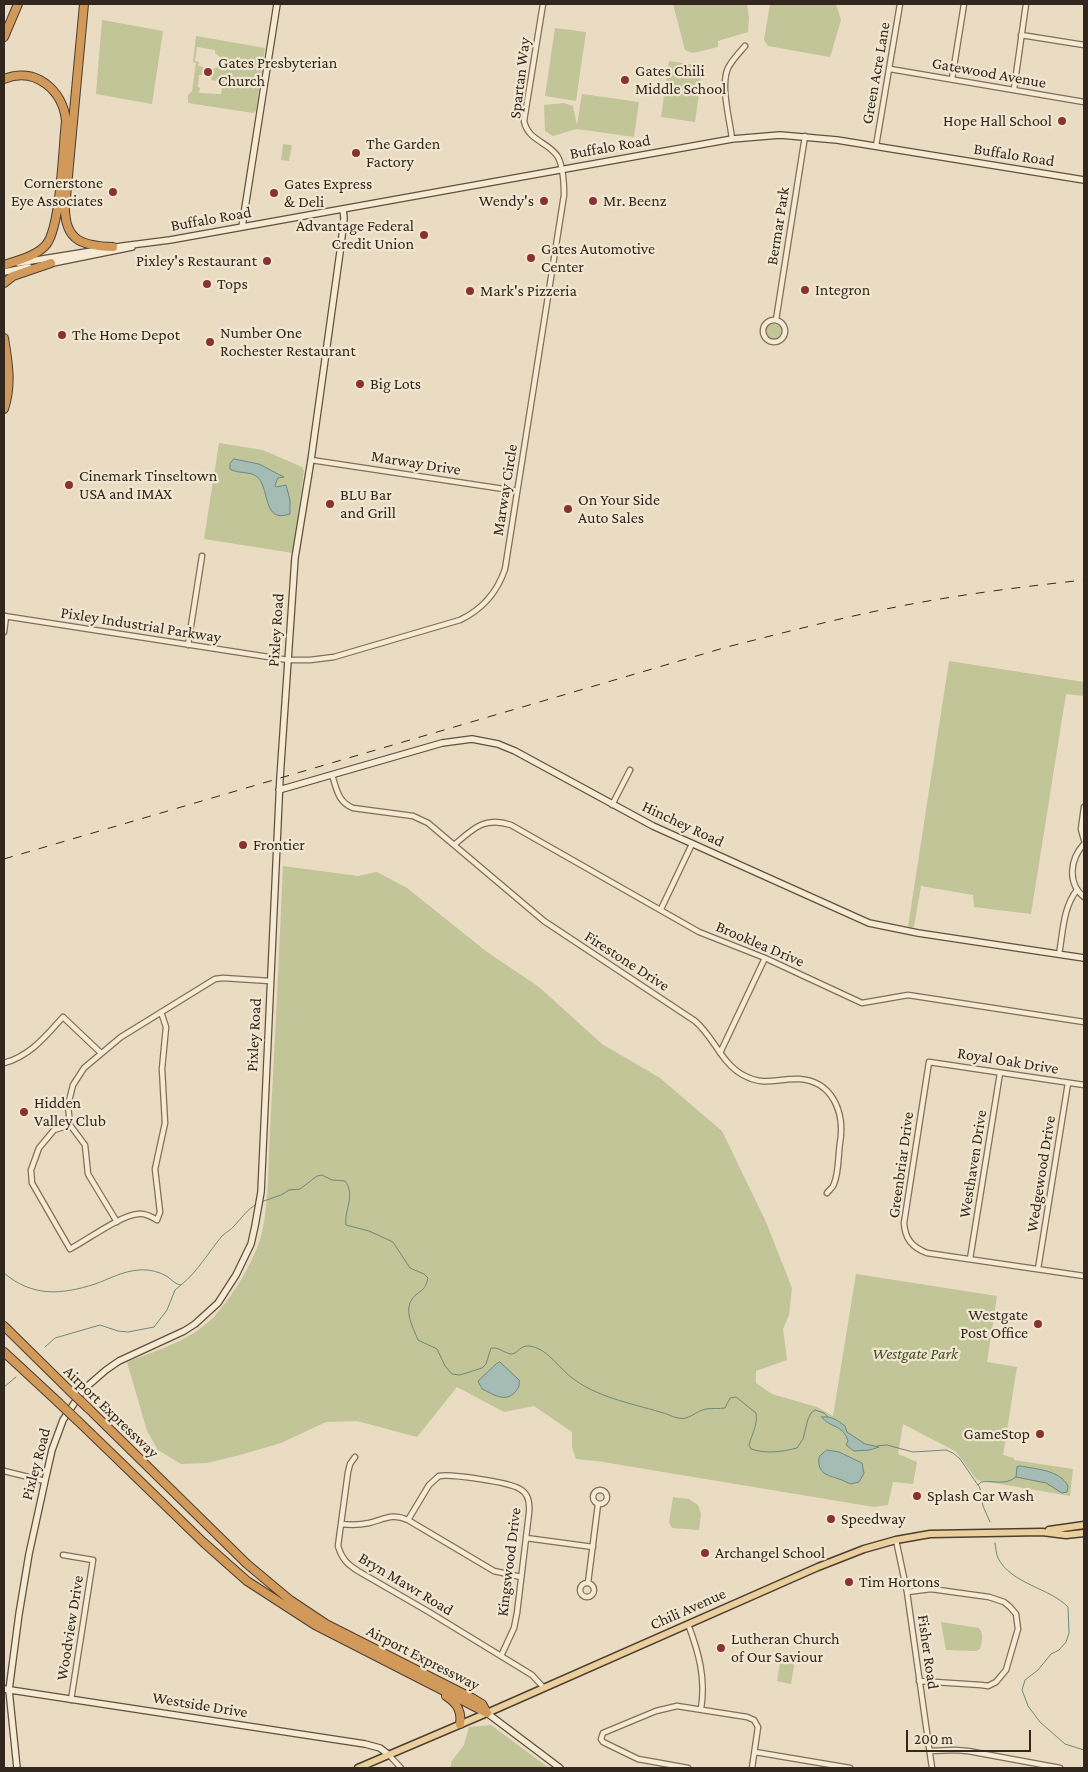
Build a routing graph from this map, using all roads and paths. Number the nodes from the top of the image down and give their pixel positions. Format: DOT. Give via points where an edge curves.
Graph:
graph roads {
  1 [pos="18,4"];
  2 [pos="84,4"];
  3 [pos="277,4"];
  4 [pos="543,4"];
  5 [pos="900,4"];
  6 [pos="964,4"];
  7 [pos="1026,4"];
  8 [pos="1021,35"];
  9 [pos="4,37"];
  10 [pos="1084,45"];
  11 [pos="745,46"];
  12 [pos="890,69"];
  13 [pos="4,79"];
  14 [pos="952,79"];
  15 [pos="1014,90"];
  16 [pos="1084,102"];
  17 [pos="805,136"];
  18 [pos="732,139"];
  19 [pos="876,146"];
  20 [pos="561,170"];
  21 [pos="1084,180"];
  22 [pos="343,209"];
  23 [pos="242,227"];
  24 [pos="142,244"];
  25 [pos="113,247"];
  26 [pos="52,263"];
  27 [pos="4,268"];
  28 [pos="4,283"];
  29 [pos="776,320"];
  30 [pos="4,338"];
  31 [pos="4,409"];
  32 [pos="311,460"];
  33 [pos="517,491"];
  34 [pos="202,556"];
  35 [pos="5,616"];
  36 [pos="4,632"];
  37 [pos="188,646"];
  38 [pos="288,660"];
  39 [pos="630,770"];
  40 [pos="332,776"];
  41 [pos="279,790"];
  42 [pos="612,804"];
  43 [pos="1084,807"];
  44 [pos="1084,840"];
  45 [pos="692,844"];
  46 [pos="1084,844"];
  47 [pos="454,845"];
  48 [pos="1077,890"];
  49 [pos="1084,897"];
  50 [pos="661,910"];
  51 [pos="1059,954"];
  52 [pos="765,958"];
  53 [pos="1084,958"];
  54 [pos="270,981"];
  55 [pos="161,1012"];
  56 [pos="1084,1022"];
  57 [pos="101,1053"];
  58 [pos="720,1053"];
  59 [pos="929,1062"];
  60 [pos="4,1063"];
  61 [pos="1000,1073"];
  62 [pos="1068,1083"];
  63 [pos="1084,1085"];
  64 [pos="70,1125"];
  65 [pos="827,1193"];
  66 [pos="117,1222"];
  67 [pos="970,1259"];
  68 [pos="1038,1269"];
  69 [pos="1084,1276"];
  70 [pos="4,1326"];
  71 [pos="4,1352"];
  72 [pos="355,1457"];
  73 [pos="4,1471"];
  74 [pos="45,1481"];
  75 [pos="598,1504"];
  76 [pos="408,1520"];
  77 [pos="341,1524"];
  78 [pos="1084,1525"];
  79 [pos="1042,1532"];
  80 [pos="1084,1534"];
  81 [pos="526,1538"];
  82 [pos="896,1540"];
  83 [pos="593,1547"];
  84 [pos="63,1555"];
  85 [pos="522,1577"];
  86 [pos="588,1583"];
  87 [pos="907,1592"];
  88 [pos="688,1624"];
  89 [pos="501,1656"];
  90 [pos="920,1681"];
  91 [pos="430,1684"];
  92 [pos="544,1688"];
  93 [pos="7,1690"];
  94 [pos="71,1700"];
  95 [pos="701,1709"];
  96 [pos="487,1713"];
  97 [pos="460,1724"];
  98 [pos="930,1751"];
  99 [pos="755,1752"];
  100 [pos="389,1755"];
  101 [pos="17,1768"];
  102 [pos="358,1768"];
  103 [pos="401,1768"];
  104 [pos="560,1768"];
  105 [pos="688,1768"];
  106 [pos="752,1768"];
  107 [pos="850,1768"];
  108 [pos="932,1768"];
  109 [pos="1060,1768"];
  1 -- 9 [label="highway"];
  2 -- 25 [label="highway" via="66,220 69,230 78,240 91,246"];
  3 -- 23 [label="street"];
  4 -- 20 [label="street, Spartan Way" via="524,121 530,134 557,156"];
  5 -- 12 [label="street, Green Acre Lane"];
  6 -- 14 [label="street"];
  7 -- 8 [label="street"];
  8 -- 10 [label="street"];
  8 -- 15 [label="street"];
  11 -- 18 [label="street" via="726,76"];
  12 -- 14 [label="street, Gatewood Avenue"];
  12 -- 19 [label="street, Green Acre Lane"];
  13 -- 27 [label="highway" via="25,75 47,84 62,103 66,121 57,213 49,242 40,251"];
  14 -- 15 [label="street, Gatewood Avenue"];
  15 -- 16 [label="street, Gatewood Avenue"];
  17 -- 18 [label="street, Buffalo Road"];
  17 -- 19 [label="street, Buffalo Road"];
  17 -- 29 [label="street, Bermar Park"];
  18 -- 20 [label="street, Buffalo Road"];
  19 -- 21 [label="street, Buffalo Road"];
  20 -- 22 [label="street, Buffalo Road"];
  20 -- 33 [label="street, Marway Circle" via="564,195"];
  22 -- 23 [label="street, Buffalo Road"];
  22 -- 32 [label="street, Pixley Road" via="344,225"];
  23 -- 24 [label="street, Buffalo Road"];
  24 -- 25 [label="street, Buffalo Road"];
  24 -- 26 [label="street, Buffalo Road"];
  25 -- 27 [label="street, Buffalo Road"];
  26 -- 27 [label="street, Buffalo Road"];
  26 -- 28 [label="highway" via="13,276"];
  29 -- 29 [label="street" via="768,322 763,331 768,340 774,342 781,339 785,330"];
  30 -- 31 [label="highway" via="8,381"];
  32 -- 33 [label="street, Marway Drive"];
  32 -- 38 [label="street, Pixley Road" via="295,558"];
  33 -- 38 [label="street, Marway Circle" via="505,569 497,589 477,610 460,620 334,657"];
  34 -- 37 [label="street"];
  35 -- 36 [label="street, Pixley Industrial Parkway"];
  35 -- 37 [label="street, Pixley Industrial Parkway"];
  37 -- 38 [label="street, Pixley Industrial Parkway"];
  38 -- 41 [label="street, Pixley Road"];
  39 -- 42 [label="street"];
  40 -- 41 [label="street, Hinchey Road"];
  40 -- 42 [label="street, Hinchey Road" via="458,739 485,740 515,751"];
  40 -- 47 [label="street, Firestone Drive" via="338,796 347,806 420,818"];
  41 -- 54 [label="street, Pixley Road"];
  42 -- 45 [label="street, Hinchey Road"];
  43 -- 44 [label="street" via="1081,834"];
  45 -- 50 [label="street"];
  45 -- 51 [label="street, Hinchey Road" via="869,924"];
  46 -- 48 [label="street" via="1072,868"];
  47 -- 50 [label="street, Brooklea Drive" via="475,827 502,822"];
  47 -- 58 [label="street, Firestone Drive" via="544,921 695,1022 709,1034"];
  48 -- 49 [label="street"];
  48 -- 51 [label="street" via="1068,906"];
  50 -- 52 [label="street, Brooklea Drive" via="699,932"];
  51 -- 53 [label="street, Hinchey Road"];
  52 -- 56 [label="street, Brooklea Drive" via="862,1003 908,995"];
  52 -- 58 [label="street"];
  54 -- 55 [label="street" via="215,979"];
  54 -- 74 [label="street, Pixley Road" via="260,1201 244,1261 228,1290 196,1324 119,1361 83,1390 60,1426"];
  55 -- 57 [label="street"];
  55 -- 66 [label="street" via="166,1026 162,1069 165,1123 155,1174 160,1216 158,1220 138,1214"];
  57 -- 60 [label="street" via="63,1017 30,1051"];
  57 -- 64 [label="street" via="73,1084 68,1105"];
  58 -- 65 [label="street, Firestone Drive" via="739,1072 754,1080 805,1080 829,1092 838,1106 842,1128 834,1186"];
  59 -- 61 [label="street, Royal Oak Drive"];
  59 -- 67 [label="street, Greenbriar Drive" via="904,1232 919,1250"];
  61 -- 62 [label="street, Royal Oak Drive"];
  61 -- 67 [label="street, Westhaven Drive"];
  62 -- 63 [label="street, Royal Oak Drive"];
  62 -- 68 [label="street, Wedgewood Drive"];
  64 -- 66 [label="street" via="85,1145 88,1174"];
  64 -- 66 [label="street" via="54,1130 39,1148 33,1164 32,1183 70,1249"];
  67 -- 68 [label="street, Greenbriar Drive"];
  68 -- 69 [label="street, Greenbriar Drive"];
  70 -- 96 [label="highway, Airport Expressway, bridge" via="247,1564 290,1600 326,1624 480,1702"];
  71 -- 91 [label="highway, Airport Expressway, bridge" via="247,1581 314,1625"];
  72 -- 77 [label="street, Bryn Mawr Road" via="348,1472"];
  73 -- 74 [label="street"];
  74 -- 93 [label="street, Pixley Road" via="29,1554"];
  75 -- 83 [label="street"];
  76 -- 77 [label="street" via="392,1516 368,1523"];
  76 -- 81 [label="street, Kingswood Drive" via="429,1485 439,1476 455,1476 512,1485 525,1492 529,1499"];
  76 -- 85 [label="street" via="494,1571"];
  77 -- 89 [label="street, Bryn Mawr Road" via="338,1546 341,1557 348,1564"];
  78 -- 79 [label="main road, Chili Avenue"];
  79 -- 80 [label="main road, Chili Avenue"];
  79 -- 82 [label="main road, Chili Avenue" via="930,1534"];
  81 -- 83 [label="street"];
  81 -- 85 [label="street, Kingswood Drive"];
  82 -- 87 [label="street, Fisher Road"];
  82 -- 88 [label="main road, Chili Avenue" via="818,1567"];
  83 -- 86 [label="street"];
  84 -- 94 [label="street, Woodview Drive" via="93,1560"];
  85 -- 89 [label="street, Kingswood Drive" via="514,1628"];
  87 -- 90 [label="street, Fisher Road"];
  87 -- 90 [label="street" via="931,1589 997,1598 1016,1614 1018,1623 1006,1670 996,1682 988,1686"];
  88 -- 92 [label="main road, Chili Avenue"];
  88 -- 95 [label="street" via="702,1674 704,1694"];
  89 -- 92 [label="street, Bryn Mawr Road" via="532,1675"];
  90 -- 98 [label="street, Fisher Road"];
  91 -- 96 [label="highway, Airport Expressway"];
  91 -- 97 [label="highway" via="457,1705"];
  92 -- 96 [label="main road, Chili Avenue"];
  93 -- 94 [label="street, Westside Drive"];
  93 -- 101 [label="street, Pixley Road"];
  94 -- 100 [label="street, Westside Drive" via="365,1744 380,1748"];
  95 -- 99 [label="street" via="754,1720 758,1727"];
  95 -- 105 [label="street" via="677,1706 663,1709 601,1736 603,1742 638,1759"];
  96 -- 97 [label="main road, Chili Avenue"];
  96 -- 104 [label="street"];
  97 -- 100 [label="main road, Chili Avenue"];
  98 -- 108 [label="street, Fisher Road"];
  98 -- 109 [label="street" via="962,1750"];
  99 -- 106 [label="street"];
  99 -- 107 [label="street"];
  100 -- 102 [label="main road, Chili Avenue"];
  100 -- 103 [label="street"];
}
